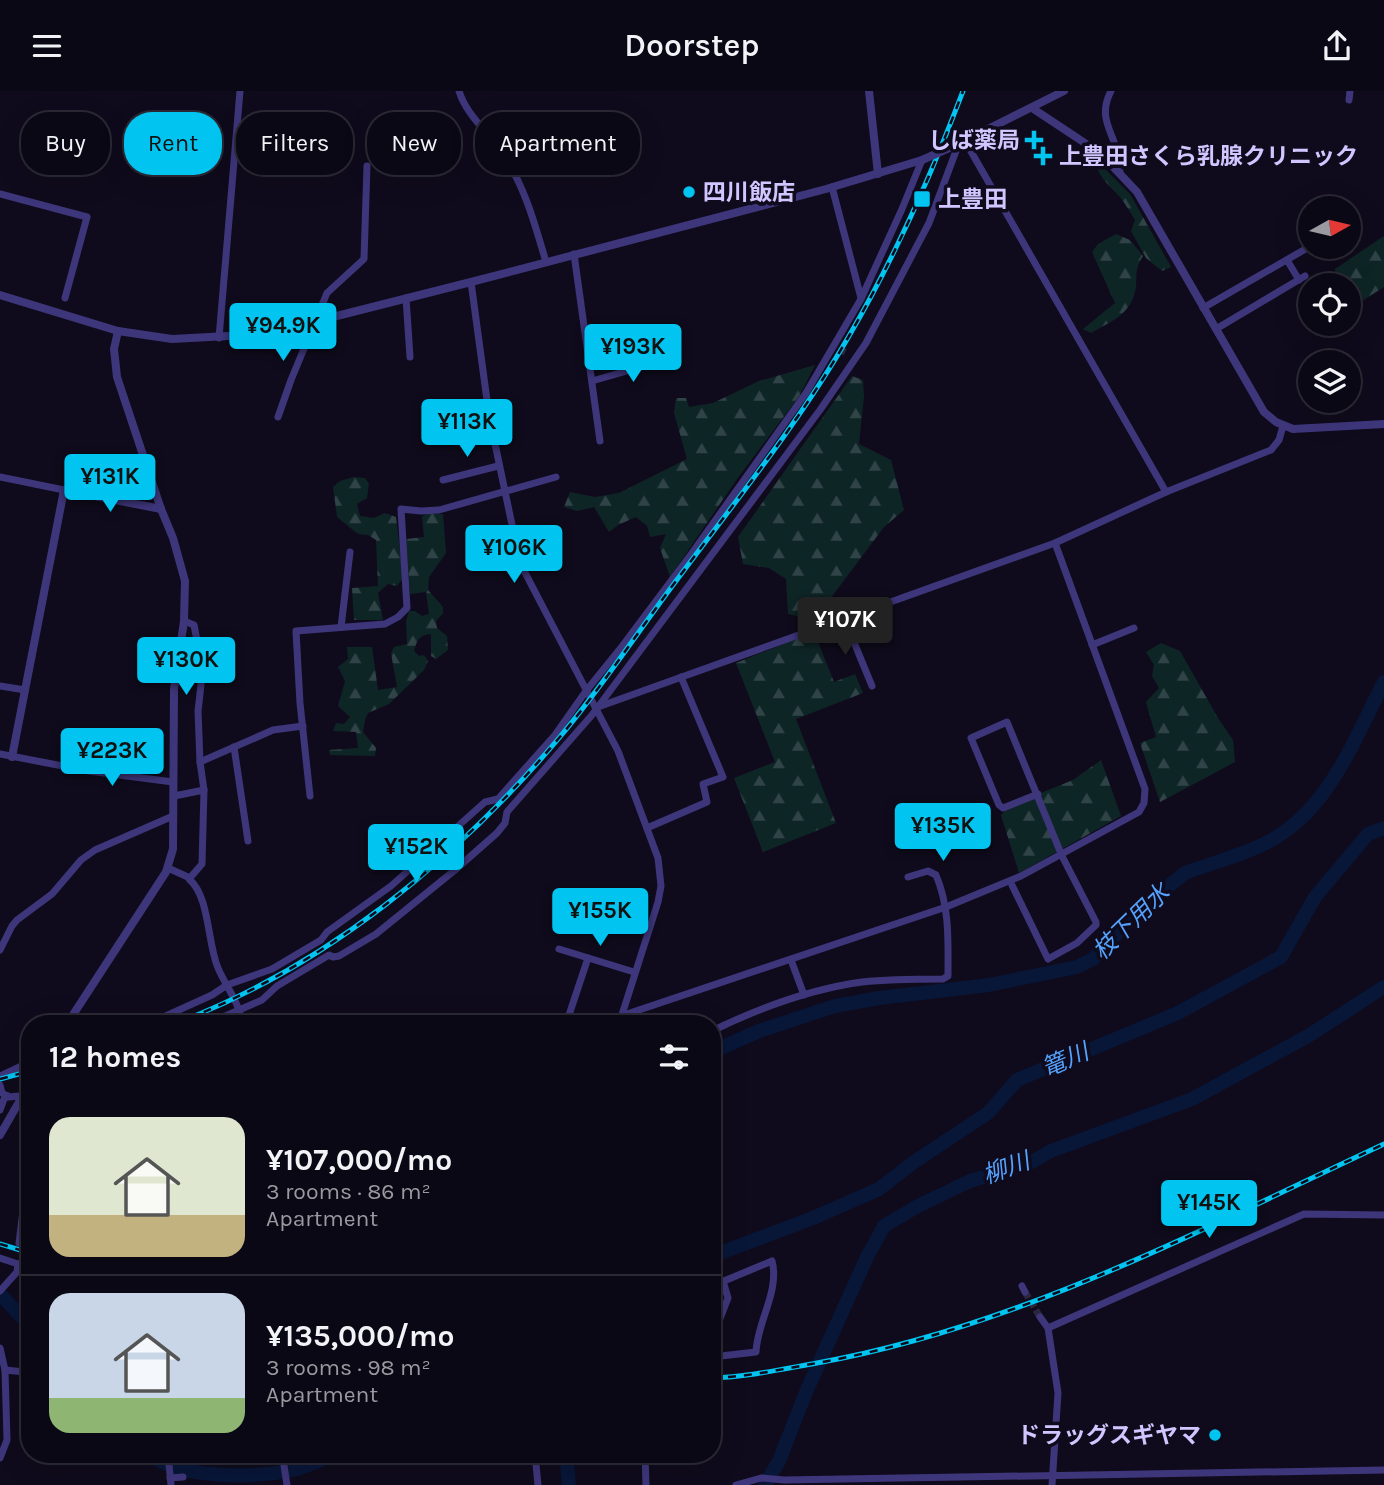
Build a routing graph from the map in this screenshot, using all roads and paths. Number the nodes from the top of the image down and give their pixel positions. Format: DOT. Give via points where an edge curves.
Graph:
graph roads {
  1 [pos="240,91"];
  2 [pos="459,91"];
  3 [pos="869,91"];
  4 [pos="1064,91"];
  5 [pos="1111,91"];
  6 [pos="1032,108"];
  7 [pos="960,143"];
  8 [pos="922,160"];
  9 [pos="1120,172"];
  10 [pos="878,174"];
  11 [pos="368,175"];
  12 [pos="832,187"];
  13 [pos="0,194"];
  14 [pos="574,254"];
  15 [pos="1298,254"];
  16 [pos="1287,260"];
  17 [pos="546,262"];
  18 [pos="471,282"];
  19 [pos="0,295"];
  20 [pos="65,297"];
  21 [pos="406,298"];
  22 [pos="861,299"];
  23 [pos="1203,308"];
  24 [pos="317,321"];
  25 [pos="1216,329"];
  26 [pos="118,331"];
  27 [pos="219,338"];
  28 [pos="410,357"];
  29 [pos="665,360"];
  30 [pos="592,381"];
  31 [pos="278,417"];
  32 [pos="1384,424"];
  33 [pos="1283,426"];
  34 [pos="600,441"];
  35 [pos="498,466"];
  36 [pos="0,477"];
  37 [pos="556,477"];
  38 [pos="443,480"];
  39 [pos="64,491"];
  40 [pos="503,492"];
  41 [pos="1166,492"];
  42 [pos="161,509"];
  43 [pos="1055,543"];
  44 [pos="351,552"];
  45 [pos="844,618"];
  46 [pos="184,621"];
  47 [pos="341,627"];
  48 [pos="1134,628"];
  49 [pos="1092,645"];
  50 [pos="681,677"];
  51 [pos="872,685"];
  52 [pos="0,686"];
  53 [pos="25,690"];
  54 [pos="586,691"];
  55 [pos="597,708"];
  56 [pos="303,726"];
  57 [pos="234,747"];
  58 [pos="0,754"];
  59 [pos="12,757"];
  60 [pos="200,762"];
  61 [pos="173,782"];
  62 [pos="204,790"];
  63 [pos="1038,794"];
  64 [pos="174,796"];
  65 [pos="310,796"];
  66 [pos="173,816"];
  67 [pos="647,828"];
  68 [pos="248,841"];
  69 [pos="1062,856"];
  70 [pos="168,868"];
  71 [pos="908,877"];
  72 [pos="190,879"];
  73 [pos="1010,881"];
  74 [pos="946,907"];
  75 [pos="559,949"];
  76 [pos="0,950"];
  77 [pos="588,958"];
  78 [pos="791,960"];
  79 [pos="634,972"];
  80 [pos="227,985"];
  81 [pos="804,995"];
  82 [pos="240,1010"];
  83 [pos="73,1015"];
  84 [pos="168,1015"];
  85 [pos="228,1015"];
  86 [pos="241,1015"];
  87 [pos="569,1015"];
  88 [pos="621,1015"];
  89 [pos="634,1015"];
  90 [pos="721,1027"];
  91 [pos="21,1066"];
  92 [pos="0,1076"];
  93 [pos="0,1085"];
  94 [pos="8,1096"];
  95 [pos="21,1097"];
  96 [pos="21,1103"];
  97 [pos="0,1110"];
  98 [pos="0,1135"];
  99 [pos="1384,1215"];
  100 [pos="21,1227"];
  101 [pos="19,1243"];
  102 [pos="0,1258"];
  103 [pos="18,1264"];
  104 [pos="21,1265"];
  105 [pos="723,1280"];
  106 [pos="2,1289"];
  107 [pos="721,1317"];
  108 [pos="1041,1317"];
  109 [pos="1048,1328"];
  110 [pos="0,1347"];
  111 [pos="721,1356"];
  112 [pos="5,1370"];
  113 [pos="21,1372"];
  114 [pos="4,1438"];
  115 [pos="0,1458"];
  116 [pos="284,1463"];
  117 [pos="537,1463"];
  118 [pos="645,1463"];
  119 [pos="1384,1470"];
  120 [pos="1052,1475"];
  121 [pos="183,1477"];
  122 [pos="170,1480"];
  123 [pos="287,1481"];
  124 [pos="538,1485"];
  125 [pos="646,1485"];
  126 [pos="736,1485"];
  127 [pos="1052,1485"];
  1 -- 27 [label="street"];
  2 -- 17 [label="street" via="504,155 527,198"];
  3 -- 10 [label="street"];
  4 -- 6 [label="street"];
  5 -- 9 [label="street" via="1106,123"];
  6 -- 7 [label="street"];
  6 -- 9 [label="street" via="1100,153"];
  7 -- 8 [label="street, bridge"];
  7 -- 41 [label="street"];
  7 -- 55 [label="street" via="929,223 866,343 852,356 820,410"];
  8 -- 10 [label="street"];
  8 -- 22 [label="street"];
  9 -- 23 [label="street" via="1137,192"];
  10 -- 12 [label="street"];
  11 -- 24 [label="street" via="363,259 327,293"];
  12 -- 14 [label="street"];
  12 -- 22 [label="street"];
  13 -- 20 [label="street" via="88,218"];
  14 -- 17 [label="street"];
  14 -- 30 [label="street"];
  15 -- 16 [label="street"];
  16 -- 23 [label="street"];
  16 -- 25 [label="street" via="1302,278"];
  17 -- 18 [label="street"];
  18 -- 21 [label="street"];
  18 -- 35 [label="street"];
  19 -- 26 [label="street"];
  21 -- 24 [label="street"];
  21 -- 28 [label="street"];
  22 -- 54 [label="street" via="806,393"];
  23 -- 25 [label="street"];
  24 -- 27 [label="street"];
  24 -- 31 [label="street"];
  25 -- 33 [label="street" via="1264,412"];
  26 -- 27 [label="street" via="172,339"];
  26 -- 42 [label="street" via="114,349 117,377"];
  29 -- 30 [label="street"];
  30 -- 34 [label="street"];
  32 -- 33 [label="street"];
  33 -- 41 [label="street" via="1271,450"];
  35 -- 38 [label="street"];
  35 -- 40 [label="street"];
  36 -- 39 [label="street"];
  37 -- 40 [label="street"];
  39 -- 42 [label="street"];
  39 -- 53 [label="street"];
  40 -- 47 [label="street" via="439,510 401,509 407,608 385,624"];
  40 -- 54 [label="street" via="524,573"];
  41 -- 43 [label="street"];
  42 -- 46 [label="street" via="185,581"];
  43 -- 45 [label="street"];
  43 -- 49 [label="street"];
  44 -- 47 [label="street"];
  45 -- 50 [label="street"];
  45 -- 51 [label="street"];
  46 -- 60 [label="street" via="194,625 200,656"];
  46 -- 61 [label="street" via="174,689"];
  47 -- 56 [label="street" via="295,633"];
  48 -- 49 [label="street"];
  49 -- 69 [label="street" via="1146,796 1139,812"];
  50 -- 55 [label="street"];
  50 -- 67 [label="street" via="723,777 703,784 707,802"];
  52 -- 53 [label="street"];
  53 -- 59 [label="street"];
  54 -- 55 [label="street"];
  54 -- 80 [label="street" via="555,735 498,799 485,802 391,886 320,940 272,969"];
  55 -- 67 [label="street"];
  55 -- 82 [label="street" via="507,812 497,833 455,870 376,934 339,956 329,955"];
  56 -- 57 [label="street" via="273,730"];
  56 -- 65 [label="street"];
  57 -- 60 [label="street"];
  57 -- 68 [label="street"];
  58 -- 59 [label="street"];
  59 -- 61 [label="street"];
  60 -- 62 [label="street"];
  61 -- 64 [label="street"];
  62 -- 64 [label="street"];
  62 -- 72 [label="street" via="202,864"];
  63 -- 63 [label="street" via="1007,722 971,738 999,806"];
  63 -- 69 [label="street"];
  64 -- 66 [label="street"];
  66 -- 70 [label="street"];
  66 -- 76 [label="street" via="82,860 52,894 12,926"];
  67 -- 79 [label="street" via="659,858 661,886"];
  69 -- 73 [label="street"];
  69 -- 73 [label="street" via="1096,922 1077,943 1048,959"];
  70 -- 72 [label="street"];
  70 -- 83 [label="street"];
  71 -- 74 [label="street" via="922,871 936,875"];
  72 -- 80 [label="street" via="201,895 217,966"];
  73 -- 74 [label="street"];
  74 -- 78 [label="street"];
  74 -- 81 [label="street" via="947,976 943,979 860,983"];
  75 -- 77 [label="street"];
  77 -- 79 [label="street"];
  77 -- 87 [label="street"];
  78 -- 81 [label="street"];
  78 -- 89 [label="street"];
  79 -- 88 [label="street"];
  80 -- 82 [label="street"];
  80 -- 84 [label="street"];
  81 -- 90 [label="street"];
  82 -- 85 [label="street"];
  82 -- 86 [label="street"];
  91 -- 92 [label="street"];
  93 -- 94 [label="street"];
  94 -- 95 [label="street"];
  94 -- 97 [label="street"];
  96 -- 98 [label="street"];
  99 -- 109 [label="street" via="1304,1214"];
  100 -- 101 [label="street"];
  102 -- 103 [label="street"];
  103 -- 104 [label="street"];
  103 -- 106 [label="street"];
  105 -- 107 [label="street" via="729,1298"];
  105 -- 111 [label="street" via="772,1261 776,1274 756,1352"];
  108 -- 109 [label="street"];
  109 -- 120 [label="street" via="1058,1393"];
  110 -- 112 [label="street"];
  112 -- 113 [label="street"];
  112 -- 114 [label="street"];
  114 -- 115 [label="street"];
  116 -- 123 [label="street"];
  117 -- 124 [label="street"];
  118 -- 125 [label="street"];
  119 -- 120 [label="street"];
  120 -- 126 [label="street" via="761,1478"];
  120 -- 127 [label="street"];
  121 -- 122 [label="street"];
}
